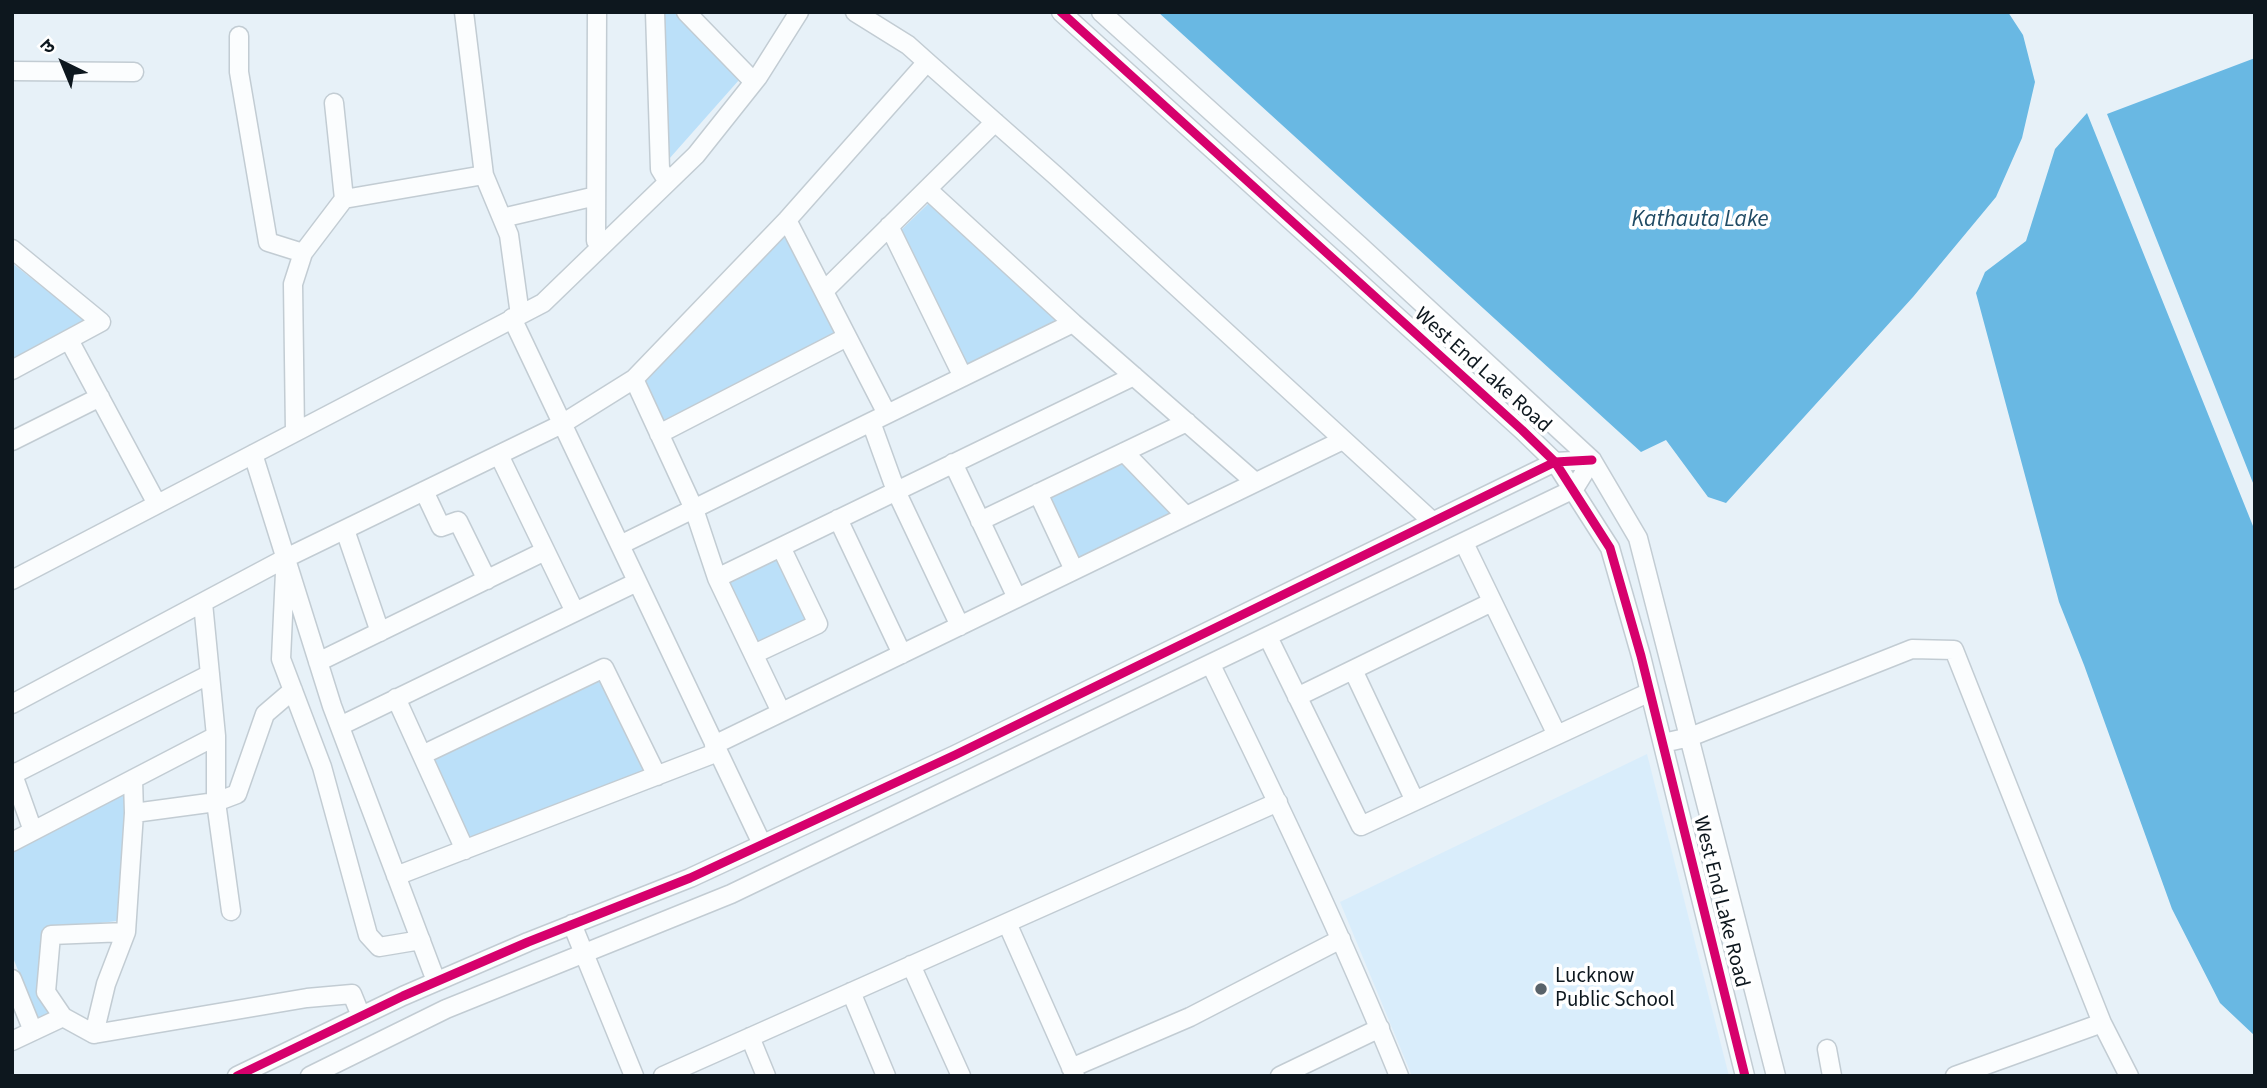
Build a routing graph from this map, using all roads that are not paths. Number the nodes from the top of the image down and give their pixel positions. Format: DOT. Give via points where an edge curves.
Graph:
graph roads {
  1 [pos="464,12"];
  2 [pos="597,12"];
  3 [pos="655,12"];
  4 [pos="686,12"];
  5 [pos="799,12"];
  6 [pos="855,12"];
  7 [pos="1061,12"];
  8 [pos="1101,12"];
  9 [pos="239,36"];
  10 [pos="927,62"];
  11 [pos="12,71"];
  12 [pos="134,72"];
  13 [pos="754,82"];
  14 [pos="334,103"];
  15 [pos="995,122"];
  16 [pos="484,175"];
  17 [pos="668,182"];
  18 [pos="927,189"];
  19 [pos="596,197"];
  20 [pos="344,199"];
  21 [pos="502,218"];
  22 [pos="787,220"];
  23 [pos="889,226"];
  24 [pos="601,246"];
  25 [pos="12,249"];
  26 [pos="303,253"];
  27 [pos="824,291"];
  28 [pos="516,316"];
  29 [pos="1073,323"];
  30 [pos="847,337"];
  31 [pos="69,340"];
  32 [pos="12,370"];
  33 [pos="1133,376"];
  34 [pos="963,377"];
  35 [pos="634,379"];
  36 [pos="100,397"];
  37 [pos="879,418"];
  38 [pos="1186,422"];
  39 [pos="562,424"];
  40 [pos="295,432"];
  41 [pos="659,434"];
  42 [pos="1342,440"];
  43 [pos="12,441"];
  44 [pos="1124,452"];
  45 [pos="253,454"];
  46 [pos="499,455"];
  47 [pos="1592,460"];
  48 [pos="1555,462"];
  49 [pos="953,463"];
  50 [pos="1255,482"];
  51 [pos="1574,489"];
  52 [pos="424,491"];
  53 [pos="896,491"];
  54 [pos="1038,493"];
  55 [pos="157,504"];
  56 [pos="694,509"];
  57 [pos="1185,516"];
  58 [pos="838,519"];
  59 [pos="980,521"];
  60 [pos="1433,522"];
  61 [pos="345,530"];
  62 [pos="1464,542"];
  63 [pos="620,545"];
  64 [pos="781,547"];
  65 [pos="545,551"];
  66 [pos="286,558"];
  67 [pos="1074,570"];
  68 [pos="717,578"];
  69 [pos="12,580"];
  70 [pos="487,580"];
  71 [pos="637,582"];
  72 [pos="1017,598"];
  73 [pos="1492,602"];
  74 [pos="203,603"];
  75 [pos="575,612"];
  76 [pos="960,626"];
  77 [pos="380,632"];
  78 [pos="1268,637"];
  79 [pos="754,654"];
  80 [pos="902,654"];
  81 [pos="318,662"];
  82 [pos="1211,665"];
  83 [pos="1353,670"];
  84 [pos="210,674"];
  85 [pos="293,690"];
  86 [pos="1650,692"];
  87 [pos="1297,697"];
  88 [pos="396,698"];
  89 [pos="12,704"];
  90 [pos="781,712"];
  91 [pos="340,726"];
  92 [pos="1557,735"];
  93 [pos="216,736"];
  94 [pos="1690,737"];
  95 [pos="1663,743"];
  96 [pos="716,749"];
  97 [pos="422,755"];
  98 [pos="13,774"];
  99 [pos="657,776"];
  100 [pos="133,779"];
  101 [pos="1415,801"];
  102 [pos="216,802"];
  103 [pos="1278,802"];
  104 [pos="134,813"];
  105 [pos="33,831"];
  106 [pos="12,842"];
  107 [pos="762,845"];
  108 [pos="465,849"];
  109 [pos="396,876"];
  110 [pos="232,911"];
  111 [pos="1007,922"];
  112 [pos="572,925"];
  113 [pos="126,932"];
  114 [pos="1341,939"];
  115 [pos="421,940"];
  116 [pos="584,953"];
  117 [pos="911,965"];
  118 [pos="12,979"];
  119 [pos="436,981"];
  120 [pos="851,992"];
  121 [pos="361,1016"];
  122 [pos="63,1017"];
  123 [pos="2102,1023"];
  124 [pos="1380,1028"];
  125 [pos="33,1031"];
  126 [pos="94,1034"];
  127 [pos="750,1037"];
  128 [pos="12,1041"];
  129 [pos="1827,1049"];
  130 [pos="1073,1072"];
  131 [pos="237,1076"];
  132 [pos="310,1076"];
  133 [pos="634,1076"];
  134 [pos="663,1076"];
  135 [pos="766,1076"];
  136 [pos="886,1076"];
  137 [pos="961,1076"];
  138 [pos="1280,1076"];
  139 [pos="1399,1076"];
  140 [pos="1745,1076"];
  141 [pos="1776,1076"];
  142 [pos="1832,1076"];
  143 [pos="1955,1076"];
  144 [pos="2129,1076"];
  1 -- 16 [label="street"];
  2 -- 19 [label="street"];
  3 -- 17 [label="street" via="660,169"];
  4 -- 13 [label="street"];
  5 -- 13 [label="street"];
  6 -- 10 [label="street"];
  7 -- 48 [label="street, West End Lake Road"];
  8 -- 47 [label="street, West End Lake Road"];
  9 -- 26 [label="street" via="239,72 268,242"];
  10 -- 15 [label="street"];
  10 -- 22 [label="street"];
  11 -- 12 [label="street"];
  13 -- 17 [label="street" via="696,155"];
  14 -- 20 [label="street"];
  15 -- 18 [label="street"];
  15 -- 42 [label="street"];
  16 -- 20 [label="street"];
  16 -- 21 [label="street"];
  17 -- 24 [label="street"];
  18 -- 23 [label="street"];
  18 -- 29 [label="street"];
  19 -- 21 [label="street"];
  19 -- 24 [label="street" via="596,241"];
  20 -- 26 [label="street"];
  21 -- 28 [label="street" via="509,235"];
  22 -- 27 [label="street"];
  22 -- 35 [label="street"];
  23 -- 27 [label="street"];
  23 -- 34 [label="street"];
  24 -- 28 [label="street" via="543,303"];
  25 -- 31 [label="street" via="101,322"];
  26 -- 40 [label="street" via="293,284"];
  27 -- 30 [label="street"];
  28 -- 39 [label="street"];
  28 -- 40 [label="street"];
  29 -- 33 [label="street"];
  29 -- 34 [label="street"];
  30 -- 37 [label="street"];
  30 -- 41 [label="street"];
  31 -- 32 [label="street"];
  31 -- 36 [label="street"];
  33 -- 38 [label="street"];
  33 -- 49 [label="street"];
  34 -- 37 [label="street"];
  35 -- 39 [label="street"];
  35 -- 41 [label="street"];
  36 -- 43 [label="street"];
  36 -- 55 [label="street"];
  37 -- 53 [label="street"];
  37 -- 56 [label="street"];
  38 -- 44 [label="street"];
  38 -- 50 [label="street"];
  39 -- 46 [label="street"];
  39 -- 63 [label="street"];
  40 -- 45 [label="street"];
  41 -- 56 [label="street"];
  42 -- 50 [label="street"];
  42 -- 60 [label="street"];
  44 -- 54 [label="street"];
  44 -- 57 [label="street"];
  45 -- 55 [label="street"];
  45 -- 66 [label="street"];
  46 -- 52 [label="street"];
  46 -- 65 [label="street"];
  47 -- 48 [label="street"];
  47 -- 51 [label="street"];
  47 -- 94 [label="street, West End Lake Road" via="1638,538"];
  48 -- 51 [label="street, West End Lake Road"];
  48 -- 60 [label="street"];
  49 -- 53 [label="street"];
  49 -- 59 [label="street"];
  50 -- 57 [label="street"];
  51 -- 62 [label="street"];
  51 -- 86 [label="street, West End Lake Road" via="1610,548"];
  52 -- 61 [label="street"];
  52 -- 70 [label="street" via="441,527 458,520"];
  53 -- 58 [label="street"];
  53 -- 76 [label="street"];
  54 -- 59 [label="street"];
  54 -- 67 [label="street"];
  55 -- 69 [label="street"];
  56 -- 63 [label="street"];
  56 -- 68 [label="street"];
  57 -- 67 [label="street"];
  58 -- 64 [label="street"];
  58 -- 80 [label="street"];
  59 -- 72 [label="street"];
  60 -- 107 [label="street"];
  61 -- 66 [label="street"];
  61 -- 77 [label="street"];
  62 -- 73 [label="street"];
  62 -- 78 [label="street"];
  63 -- 71 [label="street"];
  64 -- 68 [label="street"];
  64 -- 79 [label="street" via="818,624"];
  65 -- 70 [label="street"];
  65 -- 75 [label="street"];
  66 -- 74 [label="street"];
  66 -- 81 [label="street"];
  66 -- 85 [label="street" via="281,659"];
  67 -- 72 [label="street"];
  68 -- 79 [label="street"];
  70 -- 77 [label="street"];
  71 -- 75 [label="street"];
  71 -- 96 [label="street"];
  72 -- 76 [label="street"];
  73 -- 83 [label="street"];
  73 -- 92 [label="street"];
  74 -- 84 [label="street"];
  74 -- 89 [label="street"];
  75 -- 88 [label="street"];
  76 -- 80 [label="street"];
  77 -- 81 [label="street"];
  78 -- 82 [label="street"];
  78 -- 87 [label="street"];
  79 -- 90 [label="street"];
  80 -- 90 [label="street"];
  81 -- 91 [label="street"];
  82 -- 103 [label="street"];
  82 -- 116 [label="street" via="731,894"];
  83 -- 87 [label="street"];
  83 -- 101 [label="street"];
  84 -- 93 [label="street"];
  84 -- 98 [label="street"];
  85 -- 102 [label="street" via="265,714 237,793"];
  85 -- 115 [label="street" via="322,767 368,935 379,947"];
  86 -- 92 [label="street"];
  86 -- 95 [label="street, West End Lake Road"];
  87 -- 101 [label="street" via="1362,825"];
  88 -- 91 [label="street"];
  88 -- 97 [label="street"];
  90 -- 96 [label="street"];
  91 -- 109 [label="street"];
  92 -- 101 [label="street"];
  93 -- 100 [label="street"];
  93 -- 102 [label="street"];
  94 -- 95 [label="street"];
  94 -- 123 [label="street" via="1912,649 1954,650"];
  94 -- 141 [label="street, West End Lake Road"];
  95 -- 140 [label="street, West End Lake Road"];
  96 -- 99 [label="street"];
  96 -- 107 [label="street"];
  97 -- 99 [label="street" via="604,668"];
  97 -- 108 [label="street"];
  98 -- 105 [label="street"];
  99 -- 108 [label="street"];
  100 -- 104 [label="street"];
  100 -- 105 [label="street"];
  102 -- 104 [label="street"];
  102 -- 110 [label="street"];
  103 -- 111 [label="street"];
  103 -- 114 [label="street"];
  104 -- 113 [label="street"];
  105 -- 106 [label="street"];
  107 -- 112 [label="street"];
  108 -- 109 [label="street"];
  109 -- 115 [label="street"];
  111 -- 117 [label="street"];
  111 -- 130 [label="street"];
  112 -- 116 [label="street"];
  112 -- 119 [label="street"];
  113 -- 122 [label="street" via="51,935 46,992"];
  113 -- 126 [label="street" via="106,984"];
  114 -- 124 [label="street"];
  114 -- 130 [label="street"];
  115 -- 119 [label="street"];
  116 -- 132 [label="street" via="446,1009"];
  116 -- 133 [label="street"];
  117 -- 120 [label="street"];
  117 -- 137 [label="street"];
  118 -- 125 [label="street"];
  119 -- 121 [label="street"];
  120 -- 127 [label="street"];
  120 -- 136 [label="street"];
  121 -- 126 [label="street" via="352,994"];
  121 -- 131 [label="street"];
  122 -- 125 [label="street"];
  122 -- 126 [label="street"];
  123 -- 143 [label="street"];
  123 -- 144 [label="street"];
  124 -- 138 [label="street"];
  124 -- 139 [label="street"];
  125 -- 128 [label="street"];
  127 -- 134 [label="street"];
  127 -- 135 [label="street"];
  129 -- 142 [label="street"];
}
